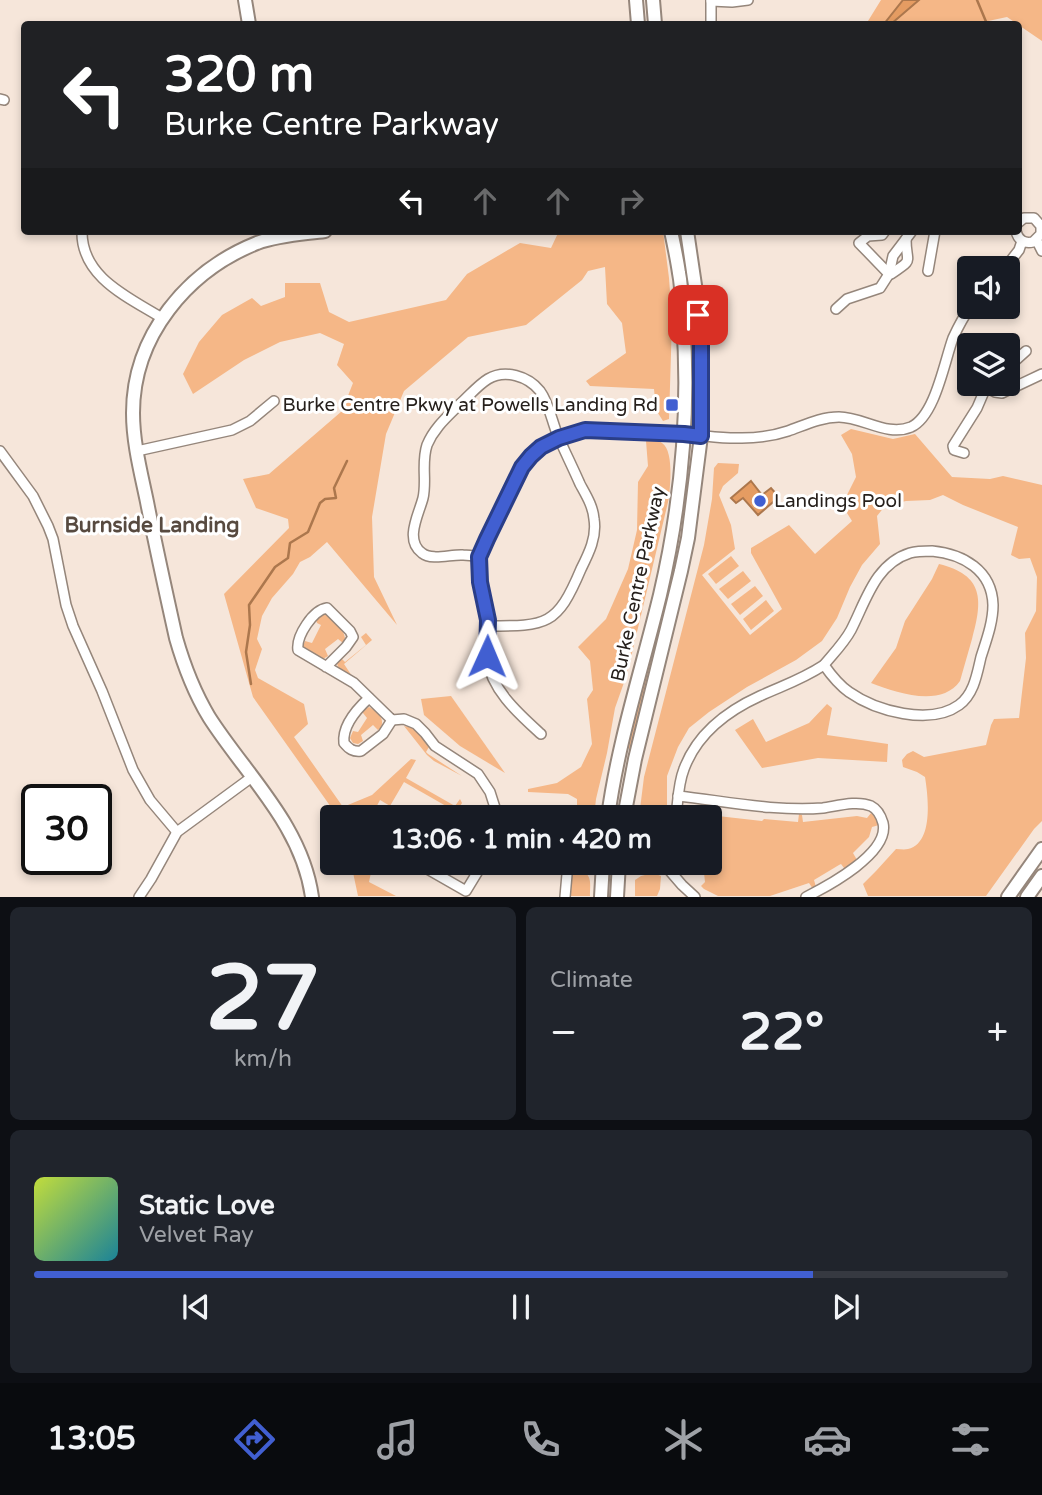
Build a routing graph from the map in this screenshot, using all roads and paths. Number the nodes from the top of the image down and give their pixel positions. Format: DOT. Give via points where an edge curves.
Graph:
graph roads {
  1 [pos="245,0"];
  2 [pos="636,0"];
  3 [pos="653,0"];
  4 [pos="711,0"];
  5 [pos="748,0"];
  6 [pos="248,21"];
  7 [pos="638,21"];
  8 [pos="655,21"];
  9 [pos="711,21"];
  10 [pos="1022,220"];
  11 [pos="1041,225"];
  12 [pos="83,235"];
  13 [pos="301,235"];
  14 [pos="672,235"];
  15 [pos="688,235"];
  16 [pos="874,235"];
  17 [pos="909,235"];
  18 [pos="934,235"];
  19 [pos="1018,235"];
  20 [pos="1037,240"];
  21 [pos="1022,241"];
  22 [pos="1042,251"];
  23 [pos="1014,256"];
  24 [pos="928,271"];
  25 [pos="889,274"];
  26 [pos="836,309"];
  27 [pos="162,318"];
  28 [pos="963,319"];
  29 [pos="1026,351"];
  30 [pos="1020,356"];
  31 [pos="1042,374"];
  32 [pos="1020,384"];
  33 [pos="983,396"];
  34 [pos="274,401"];
  35 [pos="684,434"];
  36 [pos="701,436"];
  37 [pos="559,438"];
  38 [pos="0,451"];
  39 [pos="137,451"];
  40 [pos="964,453"];
  41 [pos="479,557"];
  42 [pos="488,626"];
  43 [pos="824,665"];
  44 [pos="326,667"];
  45 [pos="369,698"];
  46 [pos="392,720"];
  47 [pos="541,734"];
  48 [pos="252,777"];
  49 [pos="678,796"];
  50 [pos="494,805"];
  51 [pos="610,805"];
  52 [pos="626,805"];
  53 [pos="677,805"];
  54 [pos="177,832"];
  55 [pos="1042,849"];
  56 [pos="438,875"];
  57 [pos="476,875"];
  58 [pos="567,875"];
  59 [pos="602,875"];
  60 [pos="618,875"];
  61 [pos="673,875"];
  62 [pos="1042,876"];
  63 [pos="139,897"];
  64 [pos="312,897"];
  65 [pos="565,897"];
  66 [pos="601,897"];
  67 [pos="617,897"];
  68 [pos="695,897"];
  69 [pos="806,897"];
  70 [pos="1008,897"];
  71 [pos="1027,897"];
  1 -- 6 [label="main road"];
  2 -- 7 [label="main road"];
  3 -- 8 [label="main road"];
  4 -- 5 [label="street"];
  4 -- 9 [label="street"];
  10 -- 11 [label="street" via="1031,217"];
  11 -- 20 [label="street"];
  12 -- 27 [label="street" via="95,272"];
  13 -- 27 [label="main road" via="265,241 235,253 197,279"];
  14 -- 35 [label="main road, Burke Centre Parkway" via="685,343"];
  15 -- 36 [label="main road, Burke Centre Parkway" via="701,339"];
  16 -- 25 [label="street" via="859,243"];
  17 -- 25 [label="street" via="894,256"];
  17 -- 25 [label="street" via="907,263"];
  18 -- 24 [label="street"];
  19 -- 21 [label="street"];
  20 -- 21 [label="street"];
  20 -- 22 [label="street"];
  21 -- 23 [label="street"];
  25 -- 26 [label="street" via="880,288 847,299"];
  27 -- 39 [label="main road" via="144,355 134,393"];
  28 -- 36 [label="street" via="930,407 909,428 891,430 834,417 758,438"];
  29 -- 30 [label="street"];
  31 -- 32 [label="street"];
  33 -- 40 [label="street" via="953,446"];
  34 -- 39 [label="street" via="232,430"];
  35 -- 36 [label="street"];
  35 -- 37 [label="street" via="585,430"];
  35 -- 51 [label="main road, Burke Centre Parkway" via="676,514"];
  36 -- 52 [label="main road, Burke Centre Parkway" via="688,538"];
  37 -- 41 [label="street" via="541,447 522,467"];
  37 -- 41 [label="street" via="539,390 510,374 485,381 433,433 425,454 415,545 423,555"];
  37 -- 42 [label="street" via="593,512 592,546 570,596 554,615 530,625"];
  38 -- 54 [label="street" via="33,496 48,526 73,626 133,770"];
  39 -- 48 [label="main road" via="183,662 210,718"];
  41 -- 42 [label="street"];
  42 -- 47 [label="street" via="487,656 493,678 502,694"];
  43 -- 43 [label="street" via="851,629 878,575 894,560 911,552 950,553 966,560 989,586 991,624 972,690 961,704 942,714 922,716 881,708 849,692"];
  43 -- 49 [label="street" via="727,713 709,729 684,768"];
  44 -- 44 [label="street" via="303,655 297,645 321,608 327,608 353,637"];
  44 -- 45 [label="street"];
  45 -- 46 [label="street"];
  45 -- 46 [label="street" via="345,731 348,748 361,751 383,734"];
  46 -- 50 [label="street" via="416,724 435,746 478,774"];
  48 -- 54 [label="street"];
  48 -- 64 [label="main road" via="291,833"];
  49 -- 53 [label="street"];
  49 -- 69 [label="street" via="800,810 873,807 884,827 880,842 848,872"];
  54 -- 63 [label="street"];
  55 -- 70 [label="main road"];
  56 -- 57 [label="street" via="466,891"];
  58 -- 65 [label="street"];
  59 -- 66 [label="main road"];
  60 -- 67 [label="main road"];
  61 -- 68 [label="street"];
  62 -- 71 [label="main road"];
}
